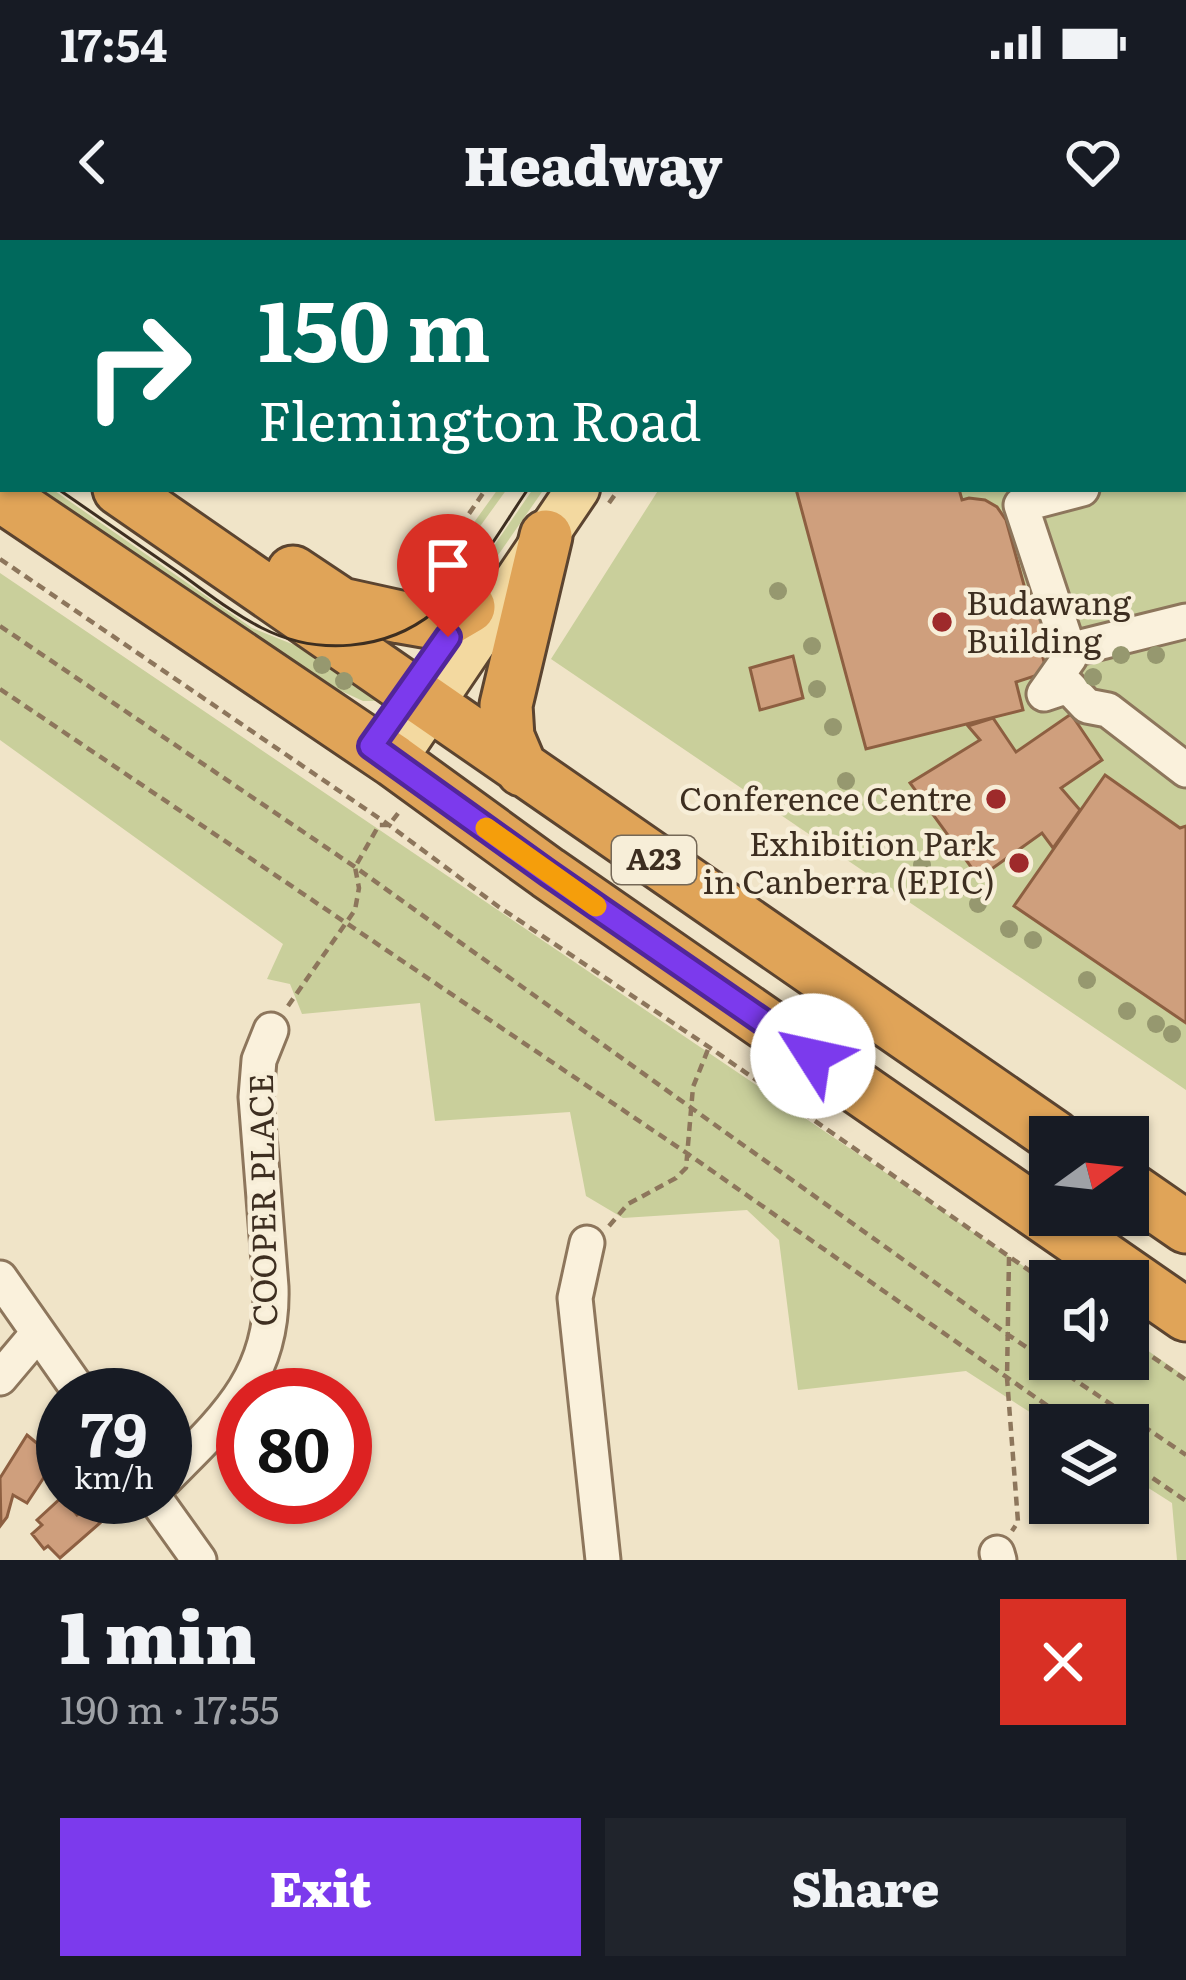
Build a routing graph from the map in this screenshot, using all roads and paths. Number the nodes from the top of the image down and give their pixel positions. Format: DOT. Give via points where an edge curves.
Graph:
graph roads {
  1 [pos="123,492"];
  2 [pos="172,492"];
  3 [pos="484,492"];
  4 [pos="574,492"];
  5 [pos="1071,492"];
  6 [pos="0,495"];
  7 [pos="550,513"];
  8 [pos="0,559"];
  9 [pos="414,582"];
  10 [pos="469,607"];
  11 [pos="1186,621"];
  12 [pos="0,626"];
  13 [pos="1069,650"];
  14 [pos="0,689"];
  15 [pos="422,697"];
  16 [pos="383,753"];
  17 [pos="522,770"];
  18 [pos="1186,770"];
  19 [pos="389,825"];
  20 [pos="355,868"];
  21 [pos="347,922"];
  22 [pos="272,1030"];
  23 [pos="709,1046"];
  24 [pos="690,1110"];
  25 [pos="1029,1119"];
  26 [pos="688,1154"];
  27 [pos="1149,1201"];
  28 [pos="1186,1227"];
  29 [pos="587,1243"];
  30 [pos="1010,1257"];
  31 [pos="1029,1270"];
  32 [pos="0,1278"];
  33 [pos="1186,1315"];
  34 [pos="38,1333"];
  35 [pos="1007,1334"];
  36 [pos="1149,1354"];
  37 [pos="63,1368"];
  38 [pos="0,1378"];
  39 [pos="1007,1378"];
  40 [pos="1186,1380"];
  41 [pos="1045,1404"];
  42 [pos="192,1453"];
  43 [pos="1186,1454"];
  44 [pos="1149,1476"];
  45 [pos="1186,1502"];
  46 [pos="173,1524"];
  47 [pos="998,1556"];
  48 [pos="199,1560"];
  49 [pos="603,1560"];
  1 -- 15 [label="highway, A23"];
  2 -- 10 [label="highway" via="341,604 440,624"];
  3 -- 9 [label="path"];
  4 -- 7 [label="main road"];
  5 -- 13 [label="street" via="1021,505"];
  6 -- 16 [label="highway, A23"];
  7 -- 10 [label="main road"];
  7 -- 15 [label="main road"];
  7 -- 17 [label="highway" via="506,705"];
  8 -- 19 [label="path"];
  10 -- 15 [label="main road"];
  11 -- 13 [label="street"];
  12 -- 20 [label="path"];
  13 -- 18 [label="street" via="1044,694 1068,686"];
  14 -- 21 [label="path"];
  15 -- 16 [label="main road"];
  15 -- 17 [label="highway, A23"];
  16 -- 33 [label="highway, A23"];
  17 -- 25 [label="highway, A23"];
  19 -- 20 [label="path" via="379,825"];
  19 -- 23 [label="path"];
  20 -- 21 [label="path" via="356,910"];
  20 -- 24 [label="path"];
  21 -- 22 [label="path"];
  21 -- 26 [label="path"];
  22 -- 42 [label="street, COOPER PLACE" via="256,1097 272,1318 255,1375"];
  23 -- 24 [label="path"];
  23 -- 30 [label="path"];
  24 -- 26 [label="path"];
  24 -- 35 [label="path"];
  26 -- 29 [label="path" via="676,1178 628,1204"];
  26 -- 39 [label="path"];
  27 -- 28 [label="highway"];
  29 -- 49 [label="street" via="575,1298"];
  30 -- 31 [label="path"];
  30 -- 35 [label="path"];
  32 -- 34 [label="street"];
  34 -- 37 [label="street"];
  34 -- 38 [label="street"];
  35 -- 39 [label="path"];
  35 -- 43 [label="path"];
  36 -- 40 [label="path"];
  39 -- 41 [label="path"];
  39 -- 47 [label="path" via="1018,1522"];
  44 -- 45 [label="path"];
  46 -- 48 [label="street"];
}
